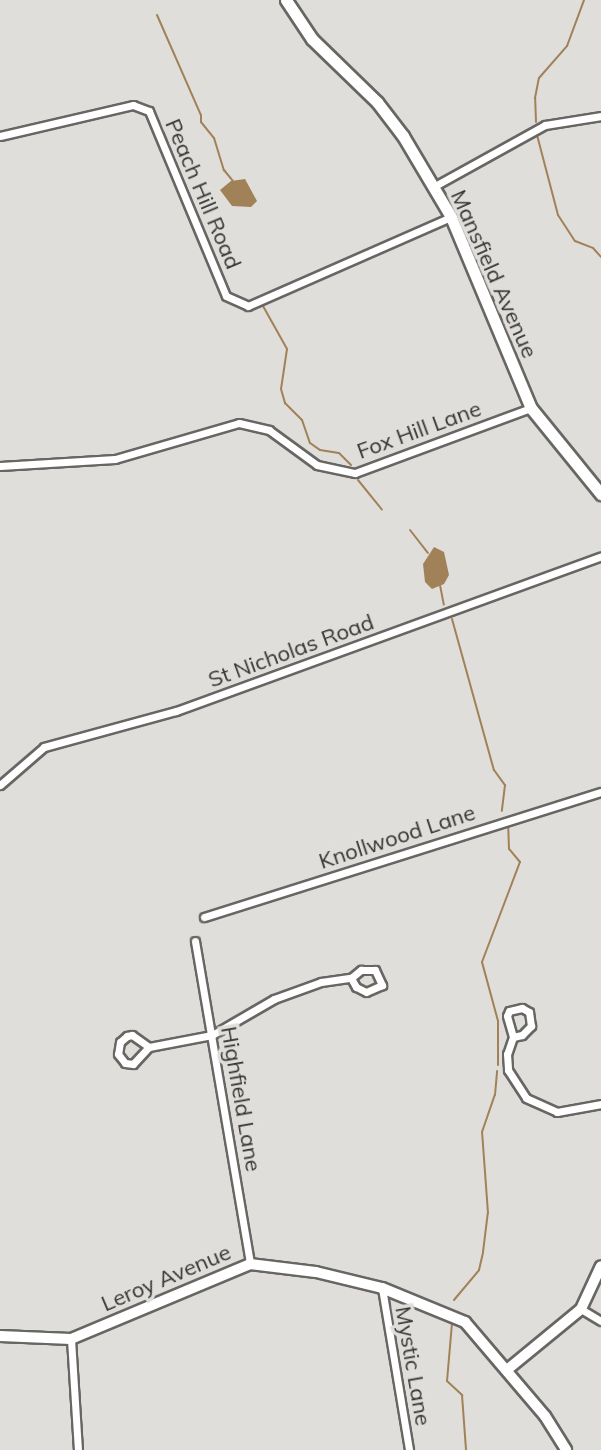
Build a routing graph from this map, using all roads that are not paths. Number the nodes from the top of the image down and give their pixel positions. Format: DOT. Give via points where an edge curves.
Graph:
graph roads {
  1 [pos="286,0"];
  2 [pos="601,116"];
  3 [pos="0,136"];
  4 [pos="433,187"];
  5 [pos="451,217"];
  6 [pos="531,408"];
  7 [pos="0,466"];
  8 [pos="601,494"];
  9 [pos="601,556"];
  10 [pos="0,785"];
  11 [pos="601,792"];
  12 [pos="204,917"];
  13 [pos="195,941"];
  14 [pos="351,978"];
  15 [pos="212,1035"];
  16 [pos="513,1037"];
  17 [pos="149,1047"];
  18 [pos="601,1104"];
  19 [pos="250,1264"];
  20 [pos="601,1266"];
  21 [pos="382,1288"];
  22 [pos="581,1309"];
  23 [pos="601,1321"];
  24 [pos="0,1336"];
  25 [pos="71,1339"];
  26 [pos="508,1369"];
  27 [pos="78,1450"];
  28 [pos="409,1450"];
  29 [pos="566,1450"];
  1 -- 4 [label="main road, Mansfield Avenue" via="312,39 377,102"];
  2 -- 4 [label="street" via="545,125"];
  3 -- 5 [label="street, Peach Hill Road" via="133,105 149,111 226,296 248,306"];
  4 -- 5 [label="main road, Mansfield Avenue"];
  5 -- 6 [label="main road, Mansfield Avenue"];
  6 -- 7 [label="street, Fox Hill Lane" via="355,473 317,465 269,430 239,423 115,459"];
  6 -- 8 [label="main road, Mansfield Avenue"];
  9 -- 10 [label="street, St Nicholas Road" via="176,711 44,747"];
  11 -- 12 [label="street, Knollwood Lane"];
  13 -- 15 [label="street, Highfield Lane"];
  14 -- 15 [label="street" via="321,982 274,999"];
  15 -- 17 [label="street"];
  15 -- 19 [label="street, Highfield Lane"];
  16 -- 18 [label="street" via="508,1070 526,1098 557,1112"];
  17 -- 17 [label="street" via="133,1064 118,1054 127,1036"];
  19 -- 21 [label="street, Leroy Avenue"];
  19 -- 25 [label="street, Leroy Avenue"];
  20 -- 22 [label="street"];
  21 -- 26 [label="street, Leroy Avenue" via="465,1322"];
  21 -- 28 [label="street, Mystic Lane"];
  22 -- 23 [label="street"];
  22 -- 26 [label="street"];
  24 -- 25 [label="street, Leroy Avenue"];
  25 -- 27 [label="street"];
  26 -- 29 [label="street, Leroy Avenue"];
}
